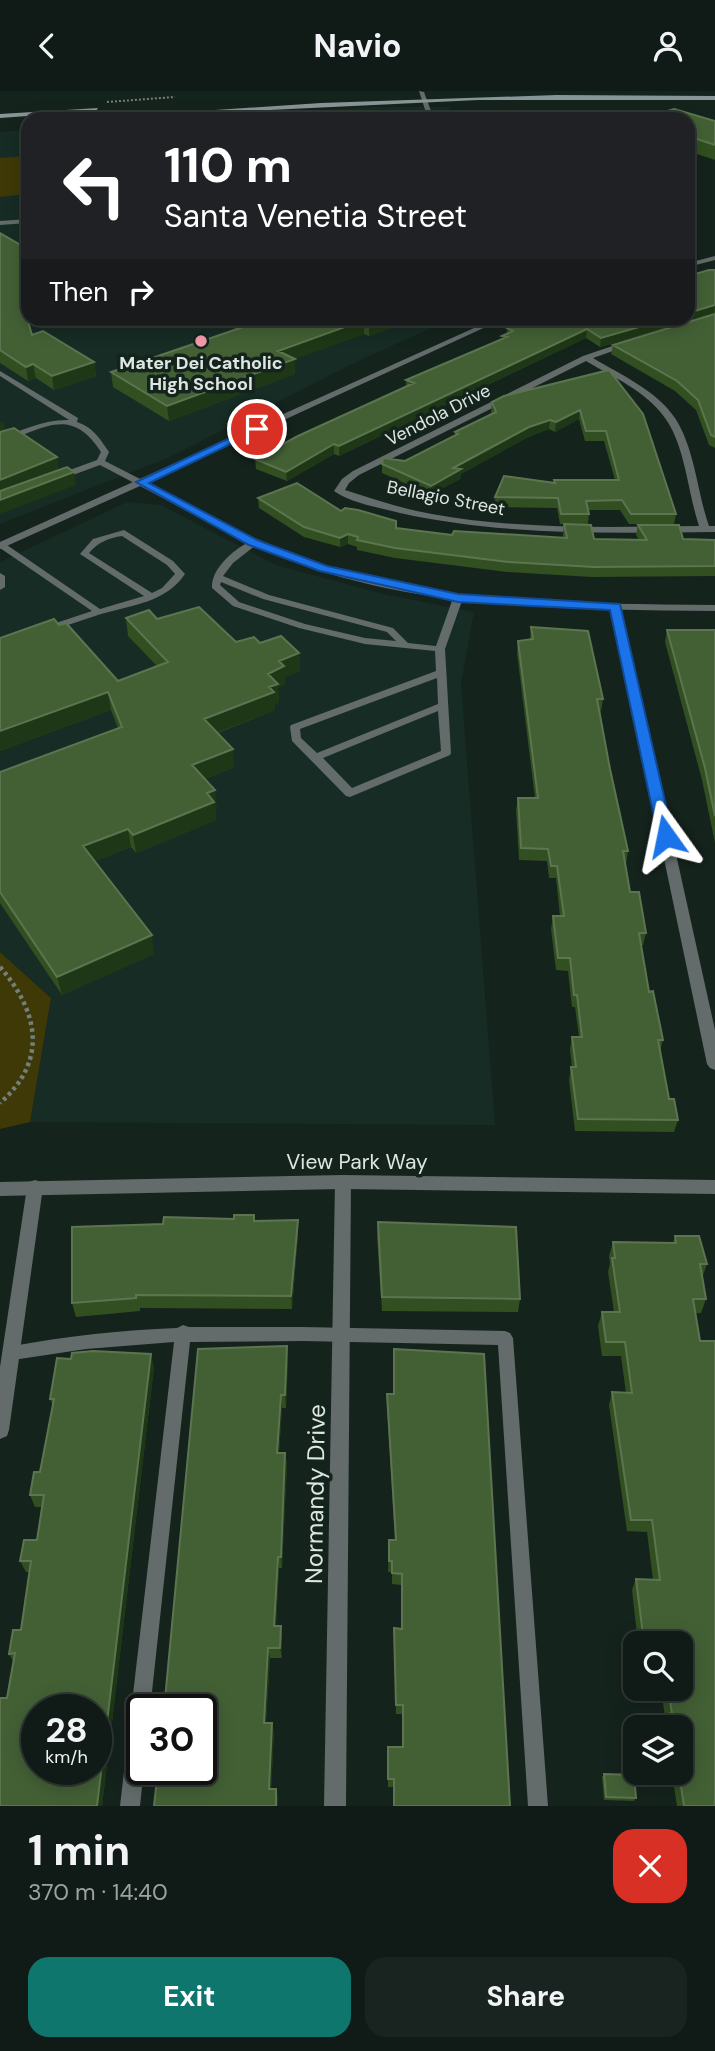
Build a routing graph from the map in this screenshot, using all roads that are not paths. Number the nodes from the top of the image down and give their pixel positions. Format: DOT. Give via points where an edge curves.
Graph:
graph roads {
  1 [pos="456,91"];
  2 [pos="396,92"];
  3 [pos="422,95"];
  4 [pos="715,98"];
  5 [pos="107,108"];
  6 [pos="54,112"];
  7 [pos="184,112"];
  8 [pos="428,112"];
  9 [pos="21,114"];
  10 [pos="0,116"];
  11 [pos="21,124"];
  12 [pos="0,125"];
  13 [pos="16,222"];
  14 [pos="21,222"];
  15 [pos="0,223"];
  16 [pos="21,224"];
  17 [pos="715,258"];
  18 [pos="695,263"];
  19 [pos="484,326"];
  20 [pos="646,337"];
  21 [pos="586,358"];
  22 [pos="0,373"];
  23 [pos="75,420"];
  24 [pos="0,441"];
  25 [pos="100,462"];
  26 [pos="48,481"];
  27 [pos="141,482"];
  28 [pos="339,491"];
  29 [pos="710,529"];
  30 [pos="253,543"];
  31 [pos="1,545"];
  32 [pos="0,576"];
  33 [pos="217,577"];
  34 [pos="0,587"];
  35 [pos="150,596"];
  36 [pos="458,598"];
  37 [pos="616,607"];
  38 [pos="715,608"];
  39 [pos="99,612"];
  40 [pos="37,633"];
  41 [pos="406,646"];
  42 [pos="440,649"];
  43 [pos="441,673"];
  44 [pos="443,706"];
  45 [pos="316,757"];
  46 [pos="715,1064"];
  47 [pos="344,1182"];
  48 [pos="35,1187"];
  49 [pos="715,1187"];
  50 [pos="0,1189"];
  51 [pos="183,1332"];
  52 [pos="342,1334"];
  53 [pos="6,1354"];
  54 [pos="0,1430"];
  55 [pos="130,1806"];
  56 [pos="335,1806"];
  57 [pos="538,1806"];
  1 -- 3 [label="main road"];
  2 -- 3 [label="main road"];
  3 -- 4 [label="main road"];
  3 -- 7 [label="main road"];
  3 -- 8 [label="lane"];
  5 -- 6 [label="main road"];
  9 -- 10 [label="main road"];
  11 -- 12 [label="main road"];
  13 -- 14 [label="lane"];
  13 -- 15 [label="lane"];
  13 -- 16 [label="lane"];
  17 -- 18 [label="street"];
  19 -- 27 [label="street"];
  20 -- 21 [label="street, Vendola Drive"];
  21 -- 28 [label="street, Vendola Drive" via="356,474"];
  21 -- 29 [label="street" via="663,409 676,430"];
  22 -- 23 [label="lane"];
  23 -- 24 [label="lane" via="57,421"];
  23 -- 25 [label="lane" via="96,435 104,452"];
  25 -- 26 [label="lane"];
  25 -- 27 [label="lane"];
  27 -- 30 [label="street"];
  27 -- 31 [label="street"];
  28 -- 29 [label="street, Bellagio Street" via="457,522 504,529"];
  30 -- 33 [label="lane"];
  30 -- 36 [label="street" via="324,569"];
  31 -- 39 [label="lane"];
  32 -- 34 [label="lane"];
  33 -- 41 [label="lane" via="266,597 390,631"];
  33 -- 41 [label="lane" via="215,586 236,604 365,642"];
  35 -- 35 [label="lane" via="174,585 180,574 170,563 124,533 90,544 84,554"];
  35 -- 39 [label="lane"];
  36 -- 37 [label="street"];
  36 -- 42 [label="lane"];
  37 -- 38 [label="street"];
  37 -- 46 [label="street"];
  39 -- 40 [label="lane"];
  41 -- 42 [label="lane"];
  42 -- 43 [label="lane"];
  43 -- 44 [label="lane"];
  43 -- 45 [label="lane" via="295,727 296,739"];
  44 -- 45 [label="lane"];
  44 -- 45 [label="lane" via="446,754 350,793"];
  47 -- 48 [label="street, View Park Way"];
  47 -- 49 [label="street, View Park Way"];
  47 -- 52 [label="street, Normandy Drive"];
  48 -- 50 [label="street, View Park Way"];
  48 -- 53 [label="street"];
  51 -- 52 [label="lane"];
  51 -- 53 [label="lane" via="74,1340"];
  51 -- 55 [label="lane"];
  52 -- 56 [label="street, Normandy Drive"];
  52 -- 57 [label="lane" via="505,1338"];
  53 -- 54 [label="street"];
}
